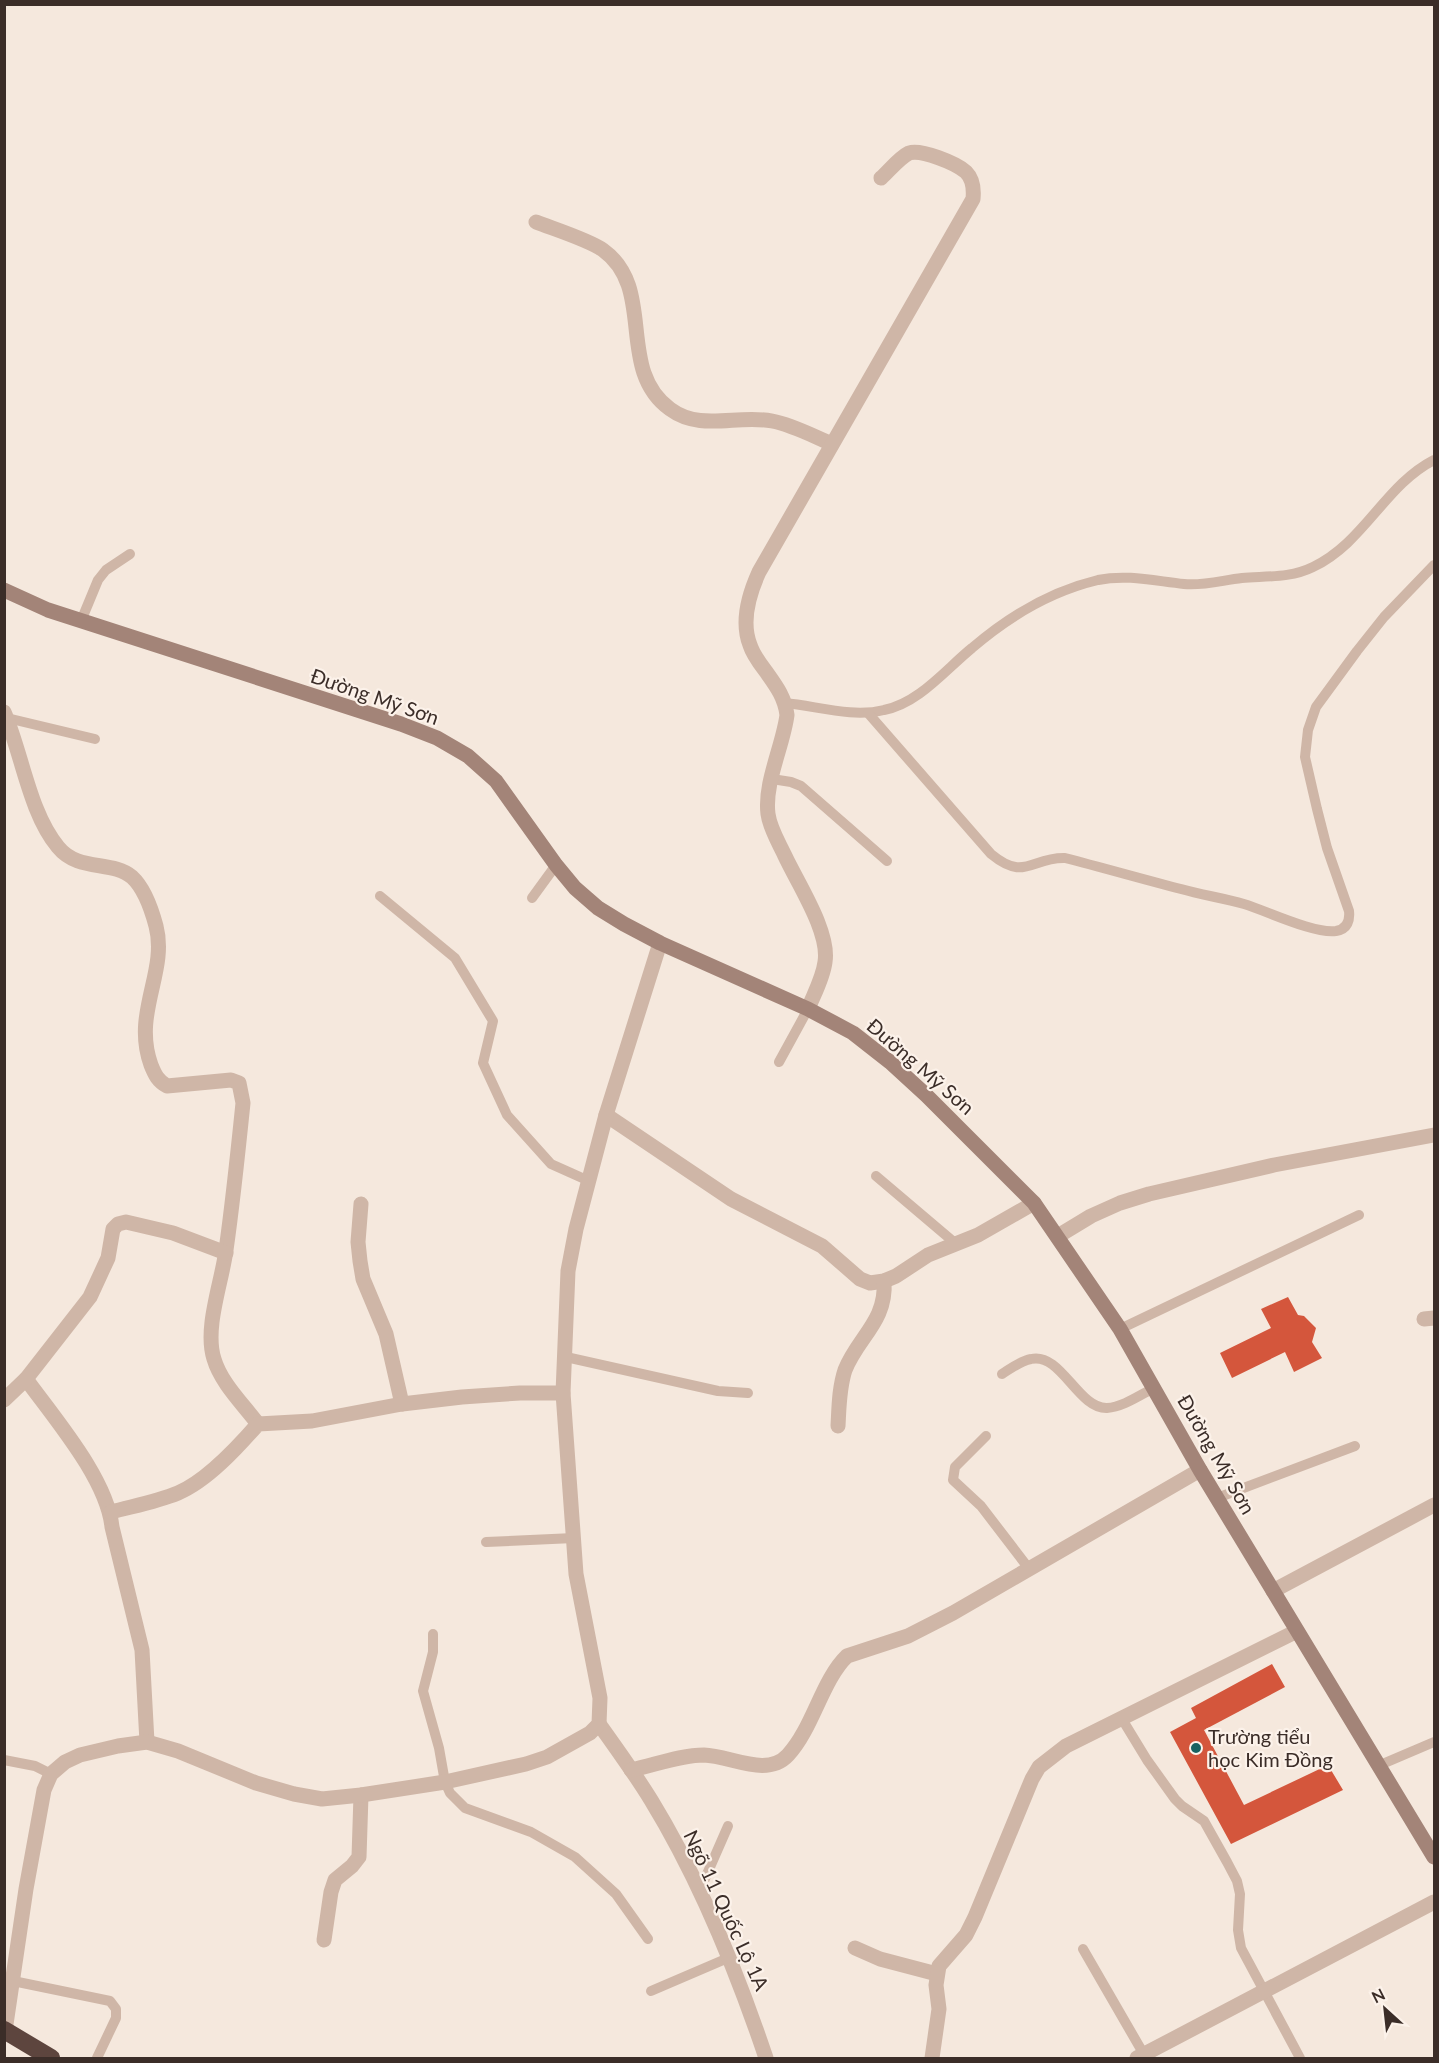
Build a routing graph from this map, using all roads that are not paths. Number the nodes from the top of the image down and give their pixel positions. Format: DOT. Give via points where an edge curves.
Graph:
graph roads {
  1 [pos="881,178"];
  2 [pos="536,222"];
  3 [pos="832,444"];
  4 [pos="1434,460"];
  5 [pos="130,554"];
  6 [pos="1434,565"];
  7 [pos="4,590"];
  8 [pos="81,621"];
  9 [pos="785,703"];
  10 [pos="868,713"];
  11 [pos="6,715"];
  12 [pos="95,739"];
  13 [pos="772,778"];
  14 [pos="887,861"];
  15 [pos="556,865"];
  16 [pos="380,897"];
  17 [pos="532,898"];
  18 [pos="660,943"];
  19 [pos="808,1009"];
  20 [pos="779,1062"];
  21 [pos="606,1116"];
  22 [pos="1434,1135"];
  23 [pos="876,1176"];
  24 [pos="588,1181"];
  25 [pos="1034,1203"];
  26 [pos="361,1204"];
  27 [pos="1359,1215"];
  28 [pos="1058,1236"];
  29 [pos="956,1243"];
  30 [pos="226,1253"];
  31 [pos="884,1281"];
  32 [pos="1120,1329"];
  33 [pos="566,1357"];
  34 [pos="1002,1374"];
  35 [pos="26,1379"];
  36 [pos="1154,1388"];
  37 [pos="563,1393"];
  38 [pos="748,1393"];
  39 [pos="4,1400"];
  40 [pos="402,1404"];
  41 [pos="258,1424"];
  42 [pos="838,1426"];
  43 [pos="986,1436"];
  44 [pos="1355,1446"];
  45 [pos="1200,1470"];
  46 [pos="1217,1498"];
  47 [pos="1434,1505"];
  48 [pos="111,1512"];
  49 [pos="574,1538"];
  50 [pos="486,1542"];
  51 [pos="1030,1570"];
  52 [pos="1273,1592"];
  53 [pos="1297,1631"];
  54 [pos="433,1634"];
  55 [pos="1122,1719"];
  56 [pos="599,1724"];
  57 [pos="147,1742"];
  58 [pos="1434,1742"];
  59 [pos="4,1760"];
  60 [pos="1380,1765"];
  61 [pos="632,1770"];
  62 [pos="51,1774"];
  63 [pos="445,1782"];
  64 [pos="361,1795"];
  65 [pos="728,1826"];
  66 [pos="1432,1847"];
  67 [pos="700,1890"];
  68 [pos="1434,1902"];
  69 [pos="648,1939"];
  70 [pos="324,1940"];
  71 [pos="855,1948"];
  72 [pos="1083,1949"];
  73 [pos="728,1958"];
  74 [pos="937,1974"];
  75 [pos="13,1981"];
  76 [pos="651,1991"];
  77 [pos="1264,1991"];
  78 [pos="5,2030"];
  79 [pos="1143,2057"];
  80 [pos="51,2058"];
  81 [pos="97,2058"];
  82 [pos="766,2058"];
  83 [pos="932,2058"];
  84 [pos="1300,2058"];
  1 -- 3 [label="street" via="906,155 922,152 966,172 972,183 973,199"];
  2 -- 3 [label="street" via="602,249 620,267 636,315 639,362 647,382 670,410 700,422 774,421"];
  3 -- 9 [label="street" via="750,591 746,630 750,646"];
  4 -- 10 [label="lane" via="1417,469 1359,532 1314,567 1284,576 1201,584 1123,577 1074,587 1013,618 911,699"];
  5 -- 8 [label="lane" via="98,580"];
  6 -- 10 [label="lane" via="1364,643 1317,708 1308,730 1305,757 1327,848 1349,911 1350,919 1340,931 1065,858 1026,868 1003,864"];
  7 -- 8 [label="street, Đường Mỹ Sơn"];
  8 -- 15 [label="street, Đường Mỹ Sơn" via="437,738 468,756 496,781"];
  9 -- 10 [label="lane"];
  9 -- 13 [label="street" via="786,728"];
  11 -- 12 [label="lane"];
  11 -- 30 [label="street" via="39,813 58,848 77,861 120,871 132,878 149,908 159,943 144,1027 156,1076 167,1086 231,1080 240,1083 243,1103"];
  13 -- 14 [label="lane" via="801,786"];
  13 -- 19 [label="street" via="768,801 771,828 814,912 825,947 822,975"];
  15 -- 17 [label="lane"];
  15 -- 18 [label="street, Đường Mỹ Sơn" via="598,908"];
  16 -- 24 [label="lane" via="455,958 493,1021 483,1064 507,1115 551,1164"];
  18 -- 19 [label="street, Đường Mỹ Sơn"];
  18 -- 21 [label="street"];
  19 -- 20 [label="lane"];
  19 -- 25 [label="street, Đường Mỹ Sơn" via="853,1033 890,1062"];
  21 -- 24 [label="street"];
  21 -- 31 [label="street" via="731,1199 822,1246 860,1279 870,1283"];
  22 -- 28 [label="street" via="1274,1165 1149,1194 1091,1216"];
  23 -- 29 [label="lane"];
  24 -- 33 [label="street" via="568,1271"];
  25 -- 28 [label="street, Đường Mỹ Sơn"];
  25 -- 29 [label="street"];
  26 -- 40 [label="street" via="358,1242 362,1270 386,1334"];
  27 -- 32 [label="lane"];
  28 -- 32 [label="street, Đường Mỹ Sơn"];
  29 -- 31 [label="street"];
  30 -- 35 [label="street" via="173,1233 126,1222 118,1224 90,1297"];
  30 -- 41 [label="street" via="211,1347 222,1377"];
  31 -- 42 [label="street" via="881,1310 842,1380"];
  32 -- 36 [label="street, Đường Mỹ Sơn"];
  33 -- 37 [label="street"];
  33 -- 38 [label="lane" via="718,1391"];
  34 -- 36 [label="lane" via="1032,1358 1049,1361 1100,1407 1118,1405"];
  35 -- 39 [label="street"];
  35 -- 48 [label="street" via="96,1478"];
  36 -- 45 [label="street, Đường Mỹ Sơn"];
  37 -- 40 [label="street"];
  37 -- 49 [label="street"];
  40 -- 41 [label="street" via="312,1421"];
  41 -- 48 [label="street" via="241,1444 179,1492"];
  43 -- 51 [label="lane" via="955,1467 953,1480 981,1506"];
  44 -- 46 [label="lane"];
  45 -- 46 [label="street, Đường Mỹ Sơn"];
  45 -- 51 [label="street"];
  46 -- 52 [label="street, Đường Mỹ Sơn"];
  47 -- 52 [label="street"];
  48 -- 57 [label="street" via="142,1650"];
  49 -- 50 [label="lane"];
  49 -- 56 [label="street" via="580,1598 600,1698"];
  51 -- 61 [label="street" via="908,1636 847,1656 839,1663 789,1754 772,1766 703,1755"];
  52 -- 53 [label="street, Đường Mỹ Sơn"];
  53 -- 55 [label="street"];
  53 -- 60 [label="street, Đường Mỹ Sơn"];
  54 -- 63 [label="lane" via="434,1652 423,1691"];
  55 -- 74 [label="street" via="1066,1746 1039,1767 975,1917"];
  55 -- 77 [label="lane" via="1176,1799 1204,1821 1237,1881 1241,1948"];
  56 -- 61 [label="street, Ngõ 11 Quốc Lộ 1A"];
  56 -- 63 [label="street" via="547,1757"];
  57 -- 62 [label="street" via="80,1755"];
  57 -- 64 [label="street" via="294,1794 322,1799"];
  58 -- 60 [label="lane"];
  59 -- 62 [label="lane" via="35,1766"];
  60 -- 66 [label="street, Đường Mỹ Sơn"];
  61 -- 67 [label="street, Ngõ 11 Quốc Lộ 1A"];
  62 -- 75 [label="street" via="44,1790"];
  63 -- 64 [label="street"];
  63 -- 69 [label="lane" via="465,1808 531,1832 575,1857 616,1894"];
  64 -- 70 [label="street" via="359,1857 335,1880"];
  65 -- 67 [label="lane"];
  67 -- 73 [label="street, Ngõ 11 Quốc Lộ 1A"];
  68 -- 77 [label="street"];
  71 -- 74 [label="street"];
  72 -- 79 [label="lane"];
  73 -- 76 [label="lane"];
  73 -- 82 [label="street, Ngõ 11 Quốc Lộ 1A"];
  74 -- 83 [label="street" via="939,2009"];
  75 -- 78 [label="street"];
  75 -- 81 [label="lane" via="110,2001 116,2018"];
  77 -- 79 [label="street"];
  77 -- 84 [label="lane"];
  78 -- 80 [label="highway"];
}
